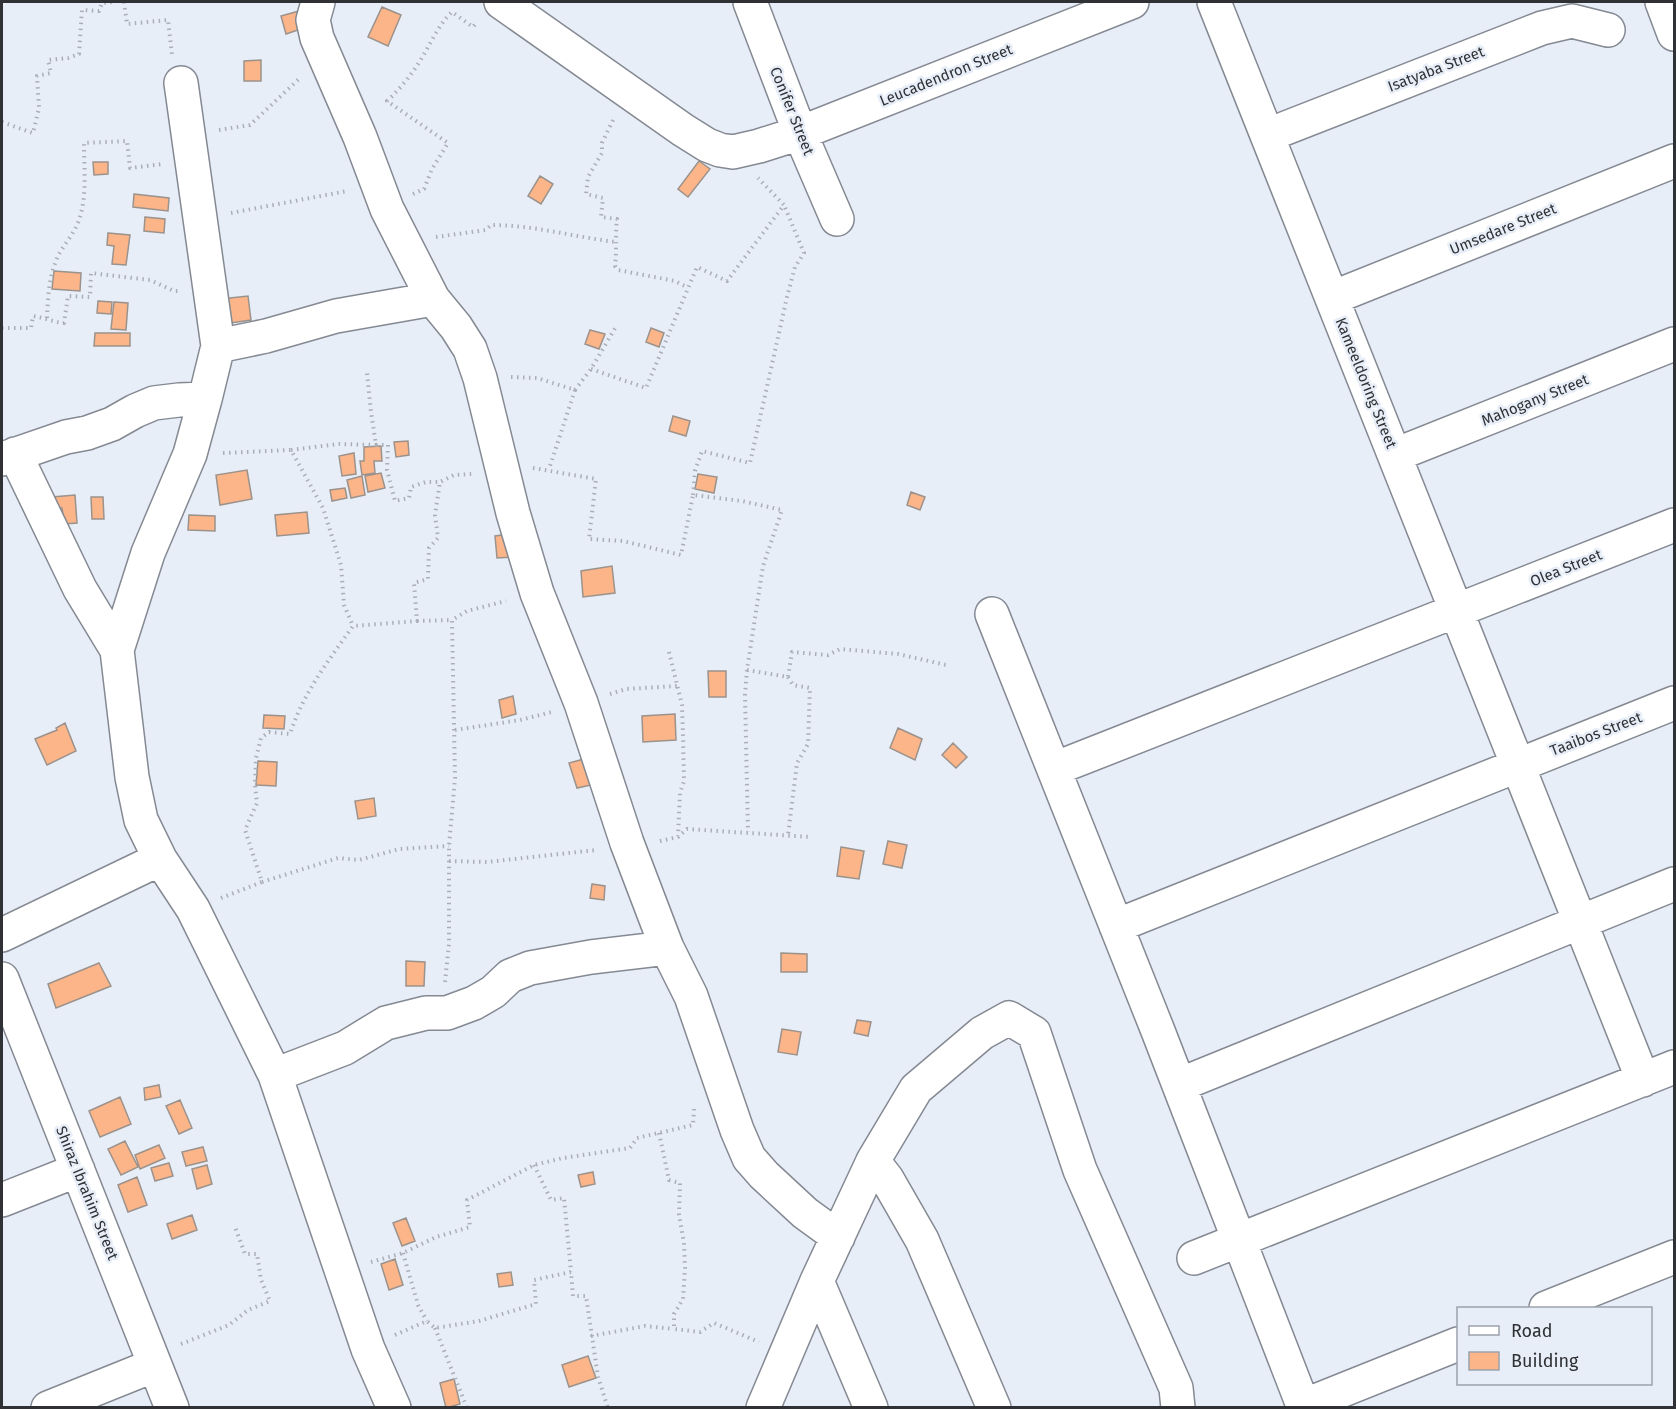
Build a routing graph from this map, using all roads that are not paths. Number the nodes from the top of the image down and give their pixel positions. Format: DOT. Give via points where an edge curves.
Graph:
graph roads {
  1 [pos="318,2"];
  2 [pos="750,2"];
  3 [pos="1132,2"];
  4 [pos="1214,2"];
  5 [pos="1662,2"];
  6 [pos="490,11"];
  7 [pos="1608,30"];
  8 [pos="1674,34"];
  9 [pos="181,83"];
  10 [pos="800,133"];
  11 [pos="1268,135"];
  12 [pos="1674,161"];
  13 [pos="837,219"];
  14 [pos="1332,298"];
  15 [pos="433,299"];
  16 [pos="1674,344"];
  17 [pos="218,345"];
  18 [pos="205,399"];
  19 [pos="1395,455"];
  20 [pos="8,456"];
  21 [pos="1674,525"];
  22 [pos="1457,612"];
  23 [pos="992,614"];
  24 [pos="117,650"];
  25 [pos="1674,703"];
  26 [pos="1518,765"];
  27 [pos="1054,769"];
  28 [pos="159,859"];
  29 [pos="1674,885"];
  30 [pos="1581,924"];
  31 [pos="1116,926"];
  32 [pos="2,935"];
  33 [pos="667,948"];
  34 [pos="2,979"];
  35 [pos="1674,1067"];
  36 [pos="275,1075"];
  37 [pos="1643,1080"];
  38 [pos="1179,1085"];
  39 [pos="873,1161"];
  40 [pos="78,1170"];
  41 [pos="2,1200"];
  42 [pos="838,1237"];
  43 [pos="1239,1240"];
  44 [pos="1674,1257"];
  45 [pos="1194,1258"];
  46 [pos="818,1281"];
  47 [pos="1549,1307"];
  48 [pos="1457,1344"];
  49 [pos="155,1365"];
  50 [pos="48,1407"];
  51 [pos="172,1407"];
  52 [pos="394,1407"];
  53 [pos="763,1407"];
  54 [pos="871,1407"];
  55 [pos="994,1407"];
  56 [pos="1178,1407"];
  57 [pos="1303,1407"];
  1 -- 15 [label="street" via="313,20 317,38 382,195"];
  2 -- 10 [label="street, Conifer Street"];
  3 -- 10 [label="street, Leucadendron Street"];
  4 -- 11 [label="street, Kameeldoring Street"];
  5 -- 8 [label="street"];
  6 -- 10 [label="street, Leucadendron Street" via="629,91 707,145 720,150 746,149"];
  7 -- 11 [label="street, Isatyaba Street" via="1572,21 1542,28"];
  9 -- 17 [label="street"];
  10 -- 13 [label="street, Conifer Street"];
  11 -- 14 [label="street, Kameeldoring Street"];
  12 -- 14 [label="street, Umsedare Street"];
  14 -- 19 [label="street, Kameeldoring Street"];
  15 -- 17 [label="street" via="336,316"];
  15 -- 33 [label="street" via="470,349 537,593 581,703"];
  16 -- 19 [label="street, Mahogany Street"];
  17 -- 18 [label="street"];
  18 -- 20 [label="street" via="154,403 112,424"];
  18 -- 24 [label="street" via="190,454 148,553"];
  19 -- 22 [label="street, Kameeldoring Street"];
  20 -- 24 [label="street"];
  21 -- 22 [label="street, Olea Street"];
  22 -- 26 [label="street, Kameeldoring Street"];
  22 -- 27 [label="street, Olea Street"];
  23 -- 27 [label="street"];
  24 -- 28 [label="street" via="132,777 141,820"];
  25 -- 26 [label="street, Taaibos Street"];
  26 -- 30 [label="street, Kameeldoring Street"];
  26 -- 31 [label="street, Taaibos Street"];
  27 -- 31 [label="street"];
  28 -- 32 [label="street"];
  28 -- 36 [label="street" via="193,909"];
  29 -- 30 [label="street"];
  30 -- 37 [label="street, Kameeldoring Street"];
  30 -- 38 [label="street"];
  31 -- 38 [label="street"];
  33 -- 36 [label="street" via="530,968 510,976 484,998 447,1013 416,1015 386,1023 345,1048"];
  33 -- 42 [label="street" via="691,996 749,1158 805,1213"];
  34 -- 40 [label="street, Shiraz Ibrahim Street"];
  35 -- 37 [label="street"];
  36 -- 52 [label="street" via="368,1349"];
  37 -- 43 [label="street"];
  38 -- 43 [label="street"];
  39 -- 42 [label="street"];
  39 -- 55 [label="street" via="922,1240"];
  39 -- 56 [label="street" via="916,1089 982,1033 1009,1018 1034,1034 1080,1170 1176,1388"];
  40 -- 41 [label="street"];
  40 -- 49 [label="street, Shiraz Ibrahim Street"];
  42 -- 46 [label="street"];
  43 -- 45 [label="street"];
  43 -- 57 [label="street"];
  44 -- 47 [label="street"];
  46 -- 53 [label="street"];
  46 -- 54 [label="street"];
  48 -- 57 [label="street"];
  49 -- 50 [label="street"];
  49 -- 51 [label="street, Shiraz Ibrahim Street"];
}
